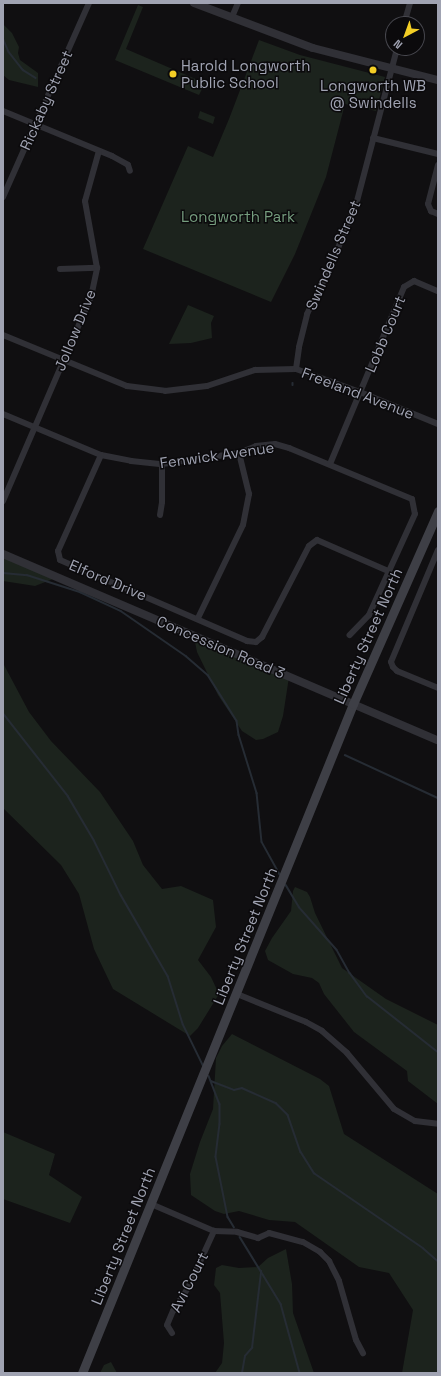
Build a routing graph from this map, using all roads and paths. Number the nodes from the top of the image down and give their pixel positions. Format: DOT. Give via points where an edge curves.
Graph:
graph roads {
  1 [pos="89,3"];
  2 [pos="194,3"];
  3 [pos="238,3"];
  4 [pos="410,3"];
  5 [pos="406,16"];
  6 [pos="232,17"];
  7 [pos="394,56"];
  8 [pos="391,68"];
  9 [pos="438,80"];
  10 [pos="3,111"];
  11 [pos="35,124"];
  12 [pos="373,138"];
  13 [pos="99,151"];
  14 [pos="438,154"];
  15 [pos="438,165"];
  16 [pos="130,171"];
  17 [pos="3,198"];
  18 [pos="438,214"];
  19 [pos="97,268"];
  20 [pos="60,269"];
  21 [pos="438,291"];
  22 [pos="3,335"];
  23 [pos="63,360"];
  24 [pos="296,369"];
  25 [pos="360,392"];
  26 [pos="3,414"];
  27 [pos="438,424"];
  28 [pos="35,427"];
  29 [pos="239,453"];
  30 [pos="100,455"];
  31 [pos="162,464"];
  32 [pos="330,464"];
  33 [pos="3,501"];
  34 [pos="438,511"];
  35 [pos="160,515"];
  36 [pos="438,550"];
  37 [pos="3,554"];
  38 [pos="388,571"];
  39 [pos="198,618"];
  40 [pos="350,635"];
  41 [pos="438,688"];
  42 [pos="353,704"];
  43 [pos="438,740"];
  44 [pos="237,994"];
  45 [pos="438,1124"];
  46 [pos="151,1204"];
  47 [pos="214,1231"];
  48 [pos="172,1333"];
  49 [pos="363,1353"];
  50 [pos="82,1373"];
  1 -- 11 [label="street, Rickaby Street"];
  2 -- 6 [label="street"];
  3 -- 6 [label="street"];
  4 -- 5 [label="street"];
  6 -- 8 [label="street" via="313,48"];
  7 -- 8 [label="street, Swindells Street"];
  8 -- 9 [label="street"];
  8 -- 12 [label="street, Swindells Street"];
  10 -- 11 [label="street"];
  11 -- 13 [label="street"];
  11 -- 17 [label="street, Rickaby Street"];
  12 -- 14 [label="street"];
  12 -- 24 [label="street, Swindells Street" via="353,212 330,268 307,314"];
  13 -- 16 [label="street" via="128,165"];
  13 -- 19 [label="street, Jollow Drive" via="85,201"];
  15 -- 18 [label="street" via="428,204 431,211"];
  19 -- 20 [label="street"];
  19 -- 23 [label="street, Jollow Drive" via="92,297"];
  21 -- 25 [label="street, Lobb Court" via="414,282 404,287"];
  22 -- 23 [label="street, Freeland Avenue"];
  23 -- 24 [label="street, Freeland Avenue" via="127,386 165,391 207,386 255,370"];
  23 -- 28 [label="street, Jollow Drive"];
  24 -- 25 [label="street, Freeland Avenue"];
  25 -- 27 [label="street, Freeland Avenue"];
  25 -- 32 [label="street, Lobb Court"];
  26 -- 28 [label="street, Fenwick Avenue"];
  28 -- 30 [label="street, Fenwick Avenue"];
  28 -- 33 [label="street, Jollow Drive"];
  29 -- 31 [label="street, Fenwick Avenue"];
  29 -- 32 [label="street, Fenwick Avenue" via="256,446 275,444"];
  29 -- 39 [label="street" via="249,494 243,525"];
  30 -- 31 [label="street, Fenwick Avenue"];
  30 -- 39 [label="street, Elford Drive" via="58,550 60,560"];
  31 -- 35 [label="street"];
  32 -- 38 [label="street, Fenwick Avenue" via="412,499 415,514"];
  34 -- 42 [label="main road, Liberty Street North"];
  36 -- 41 [label="street" via="391,662 397,671"];
  37 -- 42 [label="street, Concession Road 3"];
  38 -- 39 [label="street, Elford Drive" via="317,540 309,546 262,637 256,642 247,641"];
  38 -- 40 [label="street" via="369,615"];
  42 -- 43 [label="street, Concession Road 3"];
  42 -- 44 [label="main road, Liberty Street North"];
  44 -- 45 [label="street" via="322,1031 343,1049 394,1109 415,1121"];
  44 -- 46 [label="main road, Liberty Street North"];
  46 -- 47 [label="street"];
  46 -- 50 [label="main road, Liberty Street North"];
  47 -- 48 [label="street, Avi Court" via="188,1288 167,1325"];
  47 -- 49 [label="street" via="237,1232 258,1238 269,1233 303,1242 320,1252 329,1261 339,1281 356,1340"];
}
